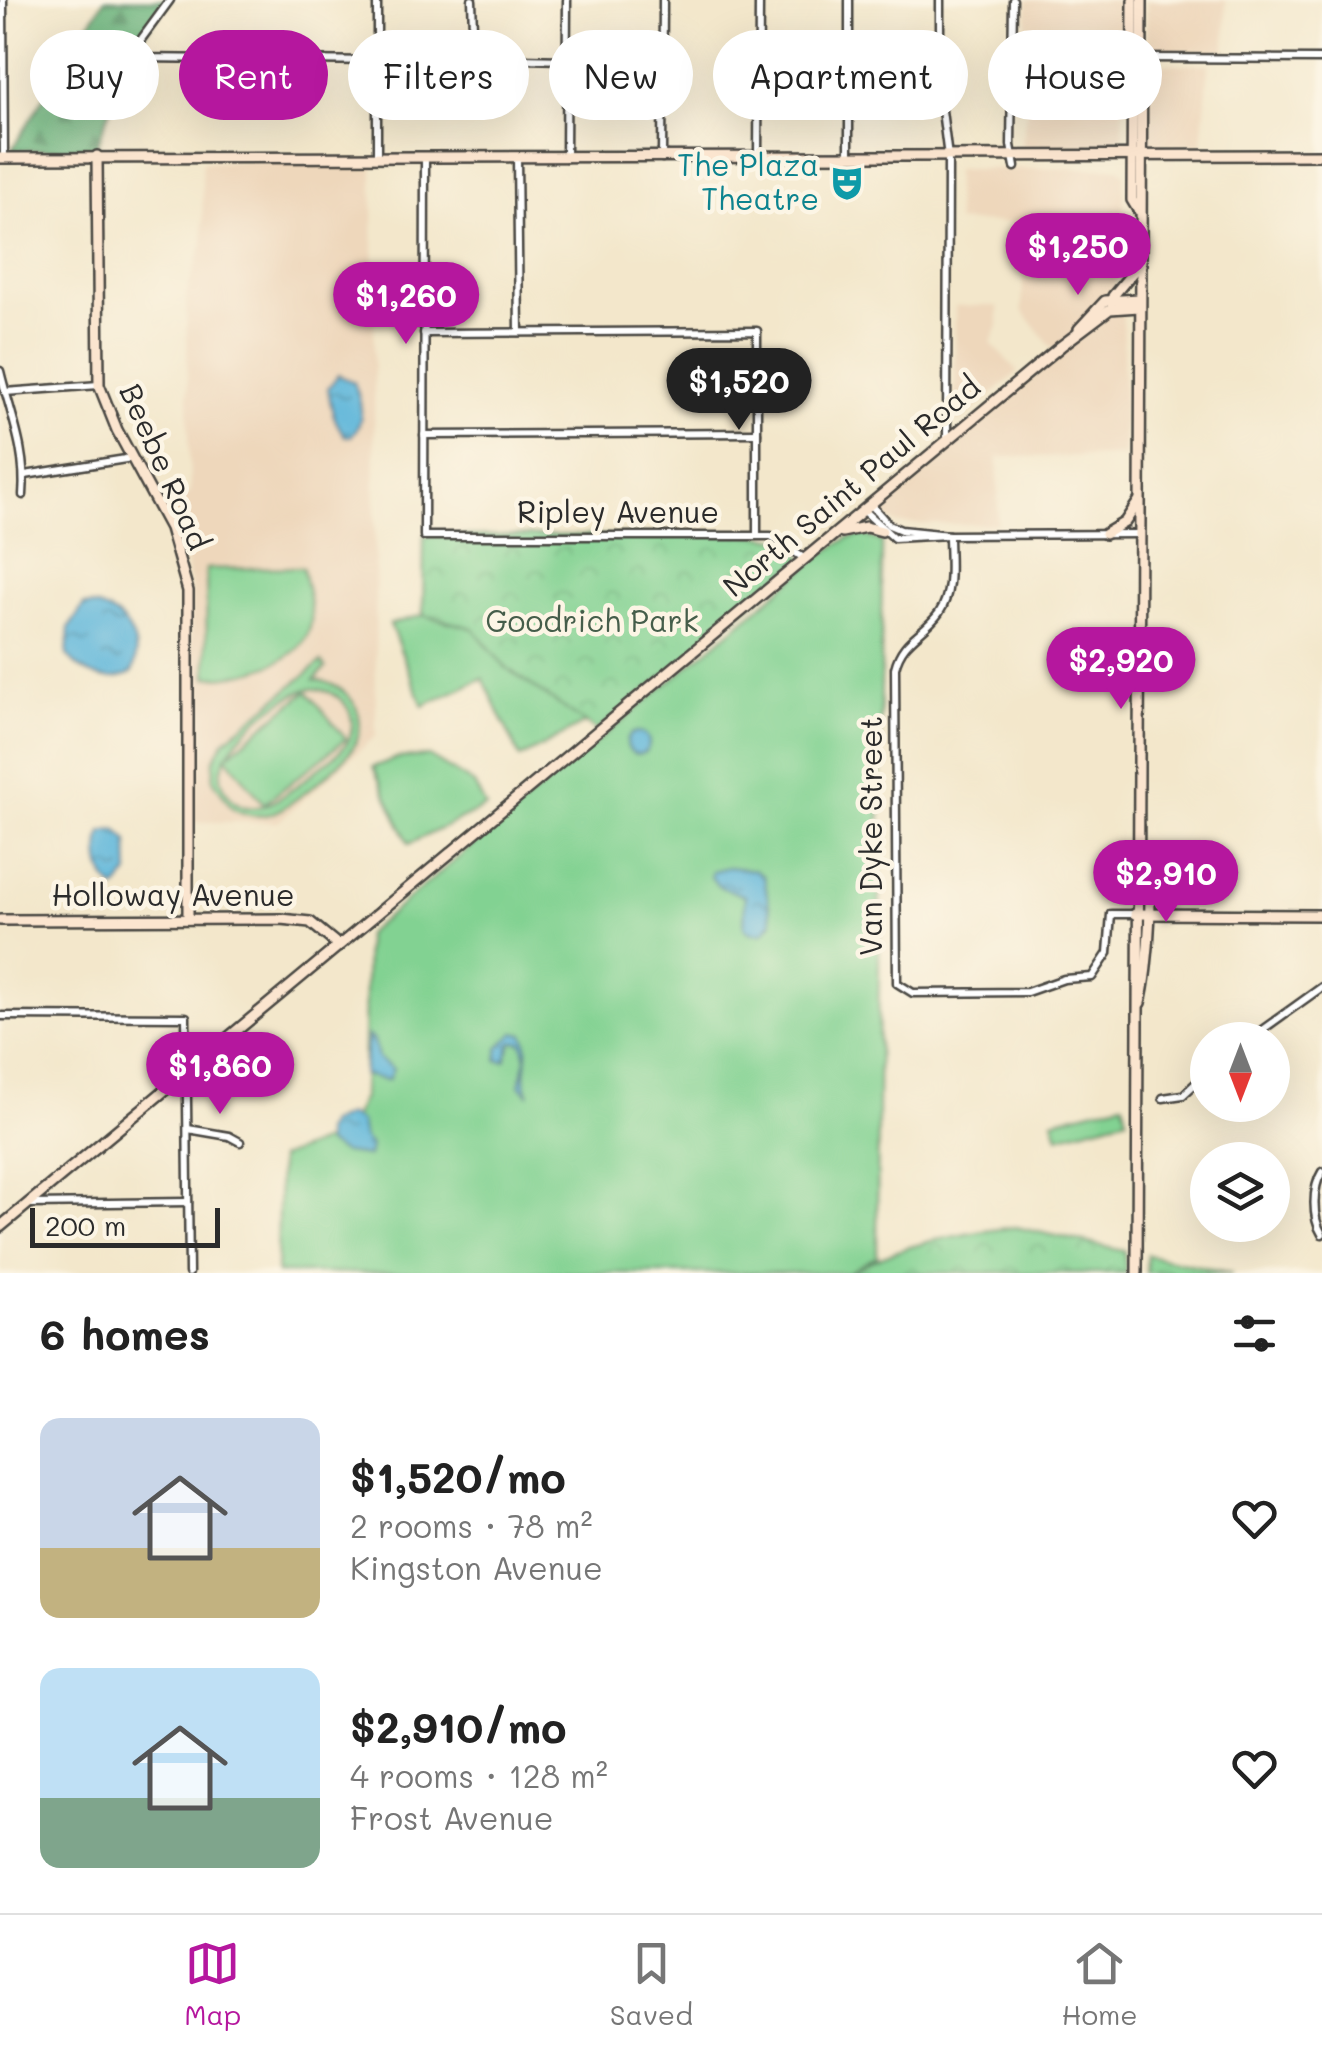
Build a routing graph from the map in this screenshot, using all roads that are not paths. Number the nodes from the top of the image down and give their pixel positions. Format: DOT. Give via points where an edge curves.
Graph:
graph roads {
  1 [pos="3,0"];
  2 [pos="170,0"];
  3 [pos="377,0"];
  4 [pos="472,0"];
  5 [pos="567,0"];
  6 [pos="663,0"];
  7 [pos="758,0"];
  8 [pos="849,0"];
  9 [pos="940,0"];
  10 [pos="1013,0"];
  11 [pos="1133,0"];
  12 [pos="1142,0"];
  13 [pos="377,30"];
  14 [pos="566,30"];
  15 [pos="1135,30"];
  16 [pos="1139,30"];
  17 [pos="1162,58"];
  18 [pos="1322,59"];
  19 [pos="549,60"];
  20 [pos="348,61"];
  21 [pos="377,120"];
  22 [pos="566,120"];
  23 [pos="1137,120"];
  24 [pos="1137,155"];
  25 [pos="97,156"];
  26 [pos="1322,156"];
  27 [pos="758,157"];
  28 [pos="849,157"];
  29 [pos="948,157"];
  30 [pos="2,158"];
  31 [pos="377,158"];
  32 [pos="425,158"];
  33 [pos="517,158"];
  34 [pos="566,158"];
  35 [pos="662,158"];
  36 [pos="1014,161"];
  37 [pos="1139,264"];
  38 [pos="1139,303"];
  39 [pos="1099,305"];
  40 [pos="376,309"];
  41 [pos="424,329"];
  42 [pos="519,332"];
  43 [pos="1075,335"];
  44 [pos="0,371"];
  45 [pos="99,385"];
  46 [pos="5,392"];
  47 [pos="757,433"];
  48 [pos="424,435"];
  49 [pos="947,442"];
  50 [pos="132,458"];
  51 [pos="25,475"];
  52 [pos="24,495"];
  53 [pos="1141,498"];
  54 [pos="868,508"];
  55 [pos="882,531"];
  56 [pos="1104,534"];
  57 [pos="1141,534"];
  58 [pos="757,535"];
  59 [pos="835,535"];
  60 [pos="949,535"];
  61 [pos="804,559"];
  62 [pos="1141,846"];
  63 [pos="1135,914"];
  64 [pos="1147,914"];
  65 [pos="1322,915"];
  66 [pos="188,919"];
  67 [pos="0,920"];
  68 [pos="338,944"];
  69 [pos="1322,987"];
  70 [pos="1138,1010"];
  71 [pos="0,1016"];
  72 [pos="1273,1022"];
  73 [pos="188,1074"];
  74 [pos="1190,1088"];
  75 [pos="1163,1098"];
  76 [pos="188,1129"];
  77 [pos="240,1142"];
  78 [pos="1322,1172"];
  79 [pos="188,1202"];
  80 [pos="29,1204"];
  81 [pos="0,1227"];
  82 [pos="1322,1234"];
  83 [pos="189,1273"];
  84 [pos="1137,1273"];
  1 -- 30 [label="street"];
  2 -- 20 [label="street" via="137,45 138,56"];
  3 -- 13 [label="street"];
  4 -- 19 [label="street" via="474,58"];
  5 -- 14 [label="street"];
  6 -- 35 [label="street"];
  7 -- 27 [label="street"];
  8 -- 28 [label="street"];
  9 -- 29 [label="street"];
  10 -- 36 [label="street"];
  11 -- 15 [label="street"];
  12 -- 16 [label="street"];
  17 -- 18 [label="street"];
  21 -- 31 [label="street"];
  22 -- 34 [label="street"];
  23 -- 24 [label="street"];
  24 -- 26 [label="street"];
  24 -- 36 [label="street"];
  24 -- 37 [label="street" via="1144,201 1138,210"];
  25 -- 30 [label="street"];
  25 -- 31 [label="street"];
  25 -- 45 [label="street, Beebe Road"];
  27 -- 28 [label="street"];
  27 -- 35 [label="street"];
  28 -- 29 [label="street"];
  29 -- 36 [label="street"];
  29 -- 49 [label="street"];
  31 -- 32 [label="street"];
  32 -- 33 [label="street"];
  32 -- 41 [label="street"];
  33 -- 34 [label="street"];
  33 -- 42 [label="street"];
  34 -- 35 [label="street"];
  37 -- 38 [label="street"];
  37 -- 39 [label="street, North Saint Paul Road" via="1122,290"];
  38 -- 39 [label="street" via="1113,299"];
  38 -- 43 [label="street, North Saint Paul Road" via="1112,308"];
  38 -- 53 [label="street"];
  39 -- 43 [label="street, North Saint Paul Road"];
  40 -- 41 [label="street"];
  41 -- 42 [label="street"];
  41 -- 48 [label="street"];
  42 -- 47 [label="street" via="757,331"];
  43 -- 49 [label="street, North Saint Paul Road"];
  44 -- 46 [label="street"];
  45 -- 46 [label="street"];
  45 -- 50 [label="street, Beebe Road"];
  46 -- 51 [label="street"];
  47 -- 48 [label="street"];
  47 -- 58 [label="street"];
  48 -- 58 [label="street, Ripley Avenue" via="424,536"];
  49 -- 54 [label="street, North Saint Paul Road"];
  50 -- 51 [label="street"];
  50 -- 66 [label="street, Beebe Road" via="176,543 188,590"];
  51 -- 52 [label="street"];
  53 -- 56 [label="street" via="1122,525"];
  53 -- 57 [label="street"];
  54 -- 55 [label="street"];
  54 -- 59 [label="street, North Saint Paul Road"];
  54 -- 60 [label="street" via="897,529"];
  55 -- 59 [label="street" via="852,528"];
  55 -- 60 [label="street" via="904,540"];
  56 -- 57 [label="street"];
  56 -- 60 [label="street"];
  57 -- 62 [label="street"];
  58 -- 61 [label="street, Ripley Avenue" via="783,540"];
  59 -- 61 [label="street, North Saint Paul Road"];
  60 -- 63 [label="street, Van Dyke Street" via="946,599 904,644 896,668 897,982 914,993 1028,992 1092,977 1108,954 1111,914"];
  61 -- 68 [label="street, North Saint Paul Road"];
  62 -- 63 [label="street" via="1135,856"];
  62 -- 64 [label="street" via="1147,856"];
  63 -- 64 [label="street"];
  63 -- 70 [label="street"];
  64 -- 65 [label="street"];
  64 -- 70 [label="street"];
  66 -- 67 [label="street, Holloway Avenue"];
  66 -- 68 [label="street, Holloway Avenue" via="310,922"];
  68 -- 73 [label="street, North Saint Paul Road"];
  69 -- 72 [label="street"];
  70 -- 84 [label="street"];
  71 -- 73 [label="street" via="186,1017"];
  73 -- 76 [label="street"];
  73 -- 80 [label="street, North Saint Paul Road"];
  74 -- 75 [label="street"];
  76 -- 77 [label="street"];
  76 -- 79 [label="street"];
  78 -- 82 [label="street" via="1316,1202"];
  79 -- 80 [label="street"];
  79 -- 83 [label="street"];
  80 -- 81 [label="street, North Saint Paul Road"];
}
